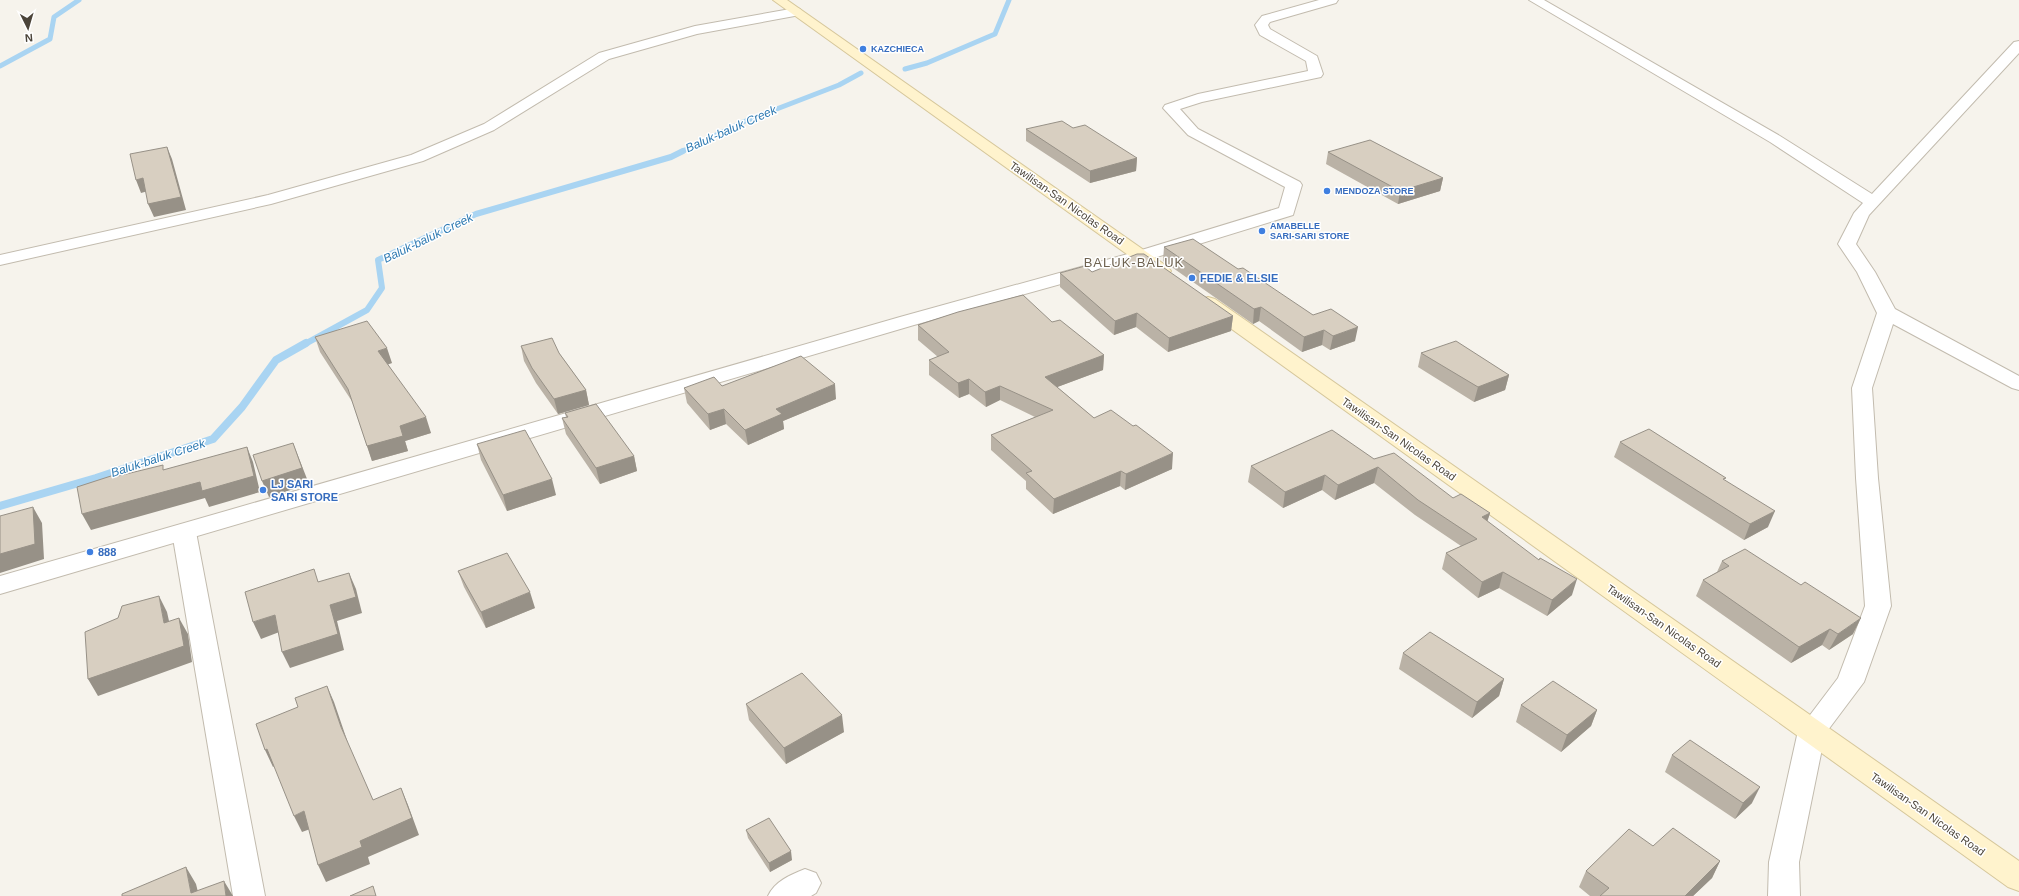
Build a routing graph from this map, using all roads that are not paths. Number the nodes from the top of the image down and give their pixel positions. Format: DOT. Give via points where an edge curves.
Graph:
graph roads {
  1 [pos="1332,0"];
  2 [pos="1535,0"];
  3 [pos="788,6"];
  4 [pos="2019,45"];
  5 [pos="1873,202"];
  6 [pos="1141,256"];
  7 [pos="0,260"];
  8 [pos="1887,313"];
  9 [pos="2019,384"];
  10 [pos="184,532"];
  11 [pos="0,585"];
  12 [pos="1812,731"];
  13 [pos="2019,878"];
  14 [pos="249,896"];
  15 [pos="1784,896"];
  1 -- 6 [label="street" via="1266,19 1261,25 1265,32 1312,59 1316,74 1198,98 1170,108 1193,132 1294,185 1287,211"];
  2 -- 5 [label="street" via="1775,139"];
  3 -- 6 [label="main road, Tawilisan-San Nicolas Road"];
  3 -- 7 [label="street" via="604,56 489,127 417,158 272,199"];
  4 -- 5 [label="street"];
  5 -- 8 [label="street" via="1862,213 1847,244 1866,272"];
  6 -- 10 [label="street" via="907,321"];
  6 -- 12 [label="main road, Tawilisan-San Nicolas Road"];
  8 -- 9 [label="street"];
  8 -- 12 [label="street" via="1862,388 1878,606 1850,682"];
  10 -- 11 [label="street"];
  10 -- 14 [label="street"];
  12 -- 13 [label="main road, Tawilisan-San Nicolas Road"];
  12 -- 15 [label="street" via="1784,862"];
}
